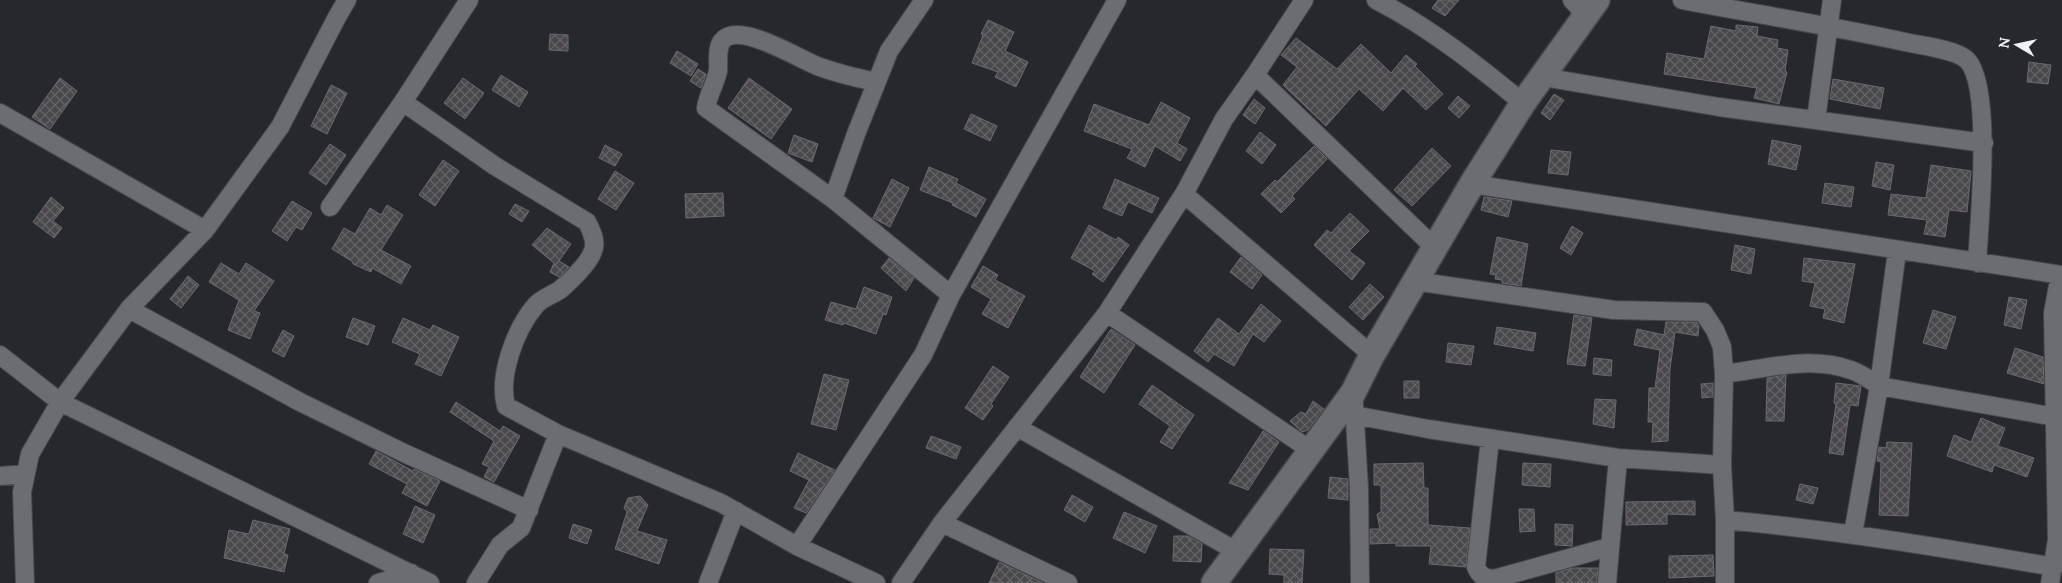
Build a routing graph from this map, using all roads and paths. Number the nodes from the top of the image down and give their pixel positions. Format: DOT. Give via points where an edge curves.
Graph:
graph roads {
  1 [pos="347,0"];
  2 [pos="469,0"];
  3 [pos="924,0"];
  4 [pos="1117,0"];
  5 [pos="1304,0"];
  6 [pos="1376,0"];
  7 [pos="1682,0"];
  8 [pos="1832,0"];
  9 [pos="1585,5"];
  10 [pos="1829,27"];
  11 [pos="1256,75"];
  12 [pos="1543,77"];
  13 [pos="876,82"];
  14 [pos="403,102"];
  15 [pos="1523,103"];
  16 [pos="0,113"];
  17 [pos="1816,120"];
  18 [pos="1984,143"];
  19 [pos="1472,184"];
  20 [pos="1184,194"];
  21 [pos="833,199"];
  22 [pos="330,207"];
  23 [pos="205,230"];
  24 [pos="1434,247"];
  25 [pos="1897,251"];
  26 [pos="1977,262"];
  27 [pos="2061,275"];
  28 [pos="1414,282"];
  29 [pos="951,295"];
  30 [pos="128,309"];
  31 [pos="1107,313"];
  32 [pos="1372,355"];
  33 [pos="1,356"];
  34 [pos="1724,374"];
  35 [pos="1878,386"];
  36 [pos="60,402"];
  37 [pos="1354,404"];
  38 [pos="2056,416"];
  39 [pos="1017,427"];
  40 [pos="558,434"];
  41 [pos="1490,439"];
  42 [pos="1312,451"];
  43 [pos="1618,458"];
  44 [pos="1722,465"];
  45 [pos="26,474"];
  46 [pos="0,476"];
  47 [pos="529,510"];
  48 [pos="736,511"];
  49 [pos="1725,520"];
  50 [pos="942,523"];
  51 [pos="1853,534"];
  52 [pos="797,546"];
  53 [pos="1609,547"];
  54 [pos="1236,551"];
  55 [pos="411,572"];
  56 [pos="2052,575"];
  57 [pos="25,583"];
  58 [pos="378,583"];
  59 [pos="430,583"];
  60 [pos="476,583"];
  61 [pos="708,583"];
  62 [pos="876,583"];
  63 [pos="901,583"];
  64 [pos="1068,583"];
  65 [pos="1214,583"];
  66 [pos="1360,583"];
  67 [pos="1607,583"];
  68 [pos="1724,583"];
  1 -- 23 [label="street" via="280,127"];
  2 -- 14 [label="street"];
  3 -- 13 [label="street" via="889,51"];
  4 -- 29 [label="street"];
  5 -- 11 [label="street"];
  6 -- 15 [label="street" via="1409,17"];
  7 -- 10 [label="street"];
  8 -- 10 [label="street"];
  9 -- 12 [label="street"];
  10 -- 17 [label="street"];
  10 -- 18 [label="street" via="1950,52 1967,60 1977,81"];
  11 -- 20 [label="street" via="1224,119"];
  11 -- 24 [label="street"];
  12 -- 15 [label="street"];
  12 -- 17 [label="street"];
  13 -- 21 [label="street"];
  13 -- 21 [label="street" via="840,74 743,35 730,35 719,47 718,70 706,108"];
  14 -- 22 [label="street"];
  14 -- 40 [label="street" via="495,166 586,222 593,233 593,251 576,275 536,304 521,325 505,379 503,394 506,406"];
  15 -- 19 [label="street"];
  16 -- 23 [label="street"];
  17 -- 18 [label="street"];
  18 -- 26 [label="street"];
  19 -- 24 [label="street"];
  19 -- 25 [label="street"];
  20 -- 31 [label="street"];
  20 -- 32 [label="street"];
  21 -- 29 [label="street"];
  23 -- 30 [label="street"];
  24 -- 28 [label="street"];
  25 -- 26 [label="street"];
  25 -- 35 [label="street"];
  26 -- 27 [label="street"];
  27 -- 38 [label="street" via="2054,313"];
  28 -- 32 [label="street"];
  28 -- 34 [label="street" via="1614,310 1703,312 1722,347"];
  29 -- 52 [label="street" via="922,355"];
  30 -- 36 [label="street"];
  30 -- 47 [label="street" via="300,402"];
  31 -- 39 [label="street"];
  31 -- 42 [label="street"];
  32 -- 37 [label="street"];
  33 -- 36 [label="street"];
  34 -- 35 [label="street" via="1795,362 1832,364 1854,371"];
  34 -- 44 [label="street"];
  35 -- 38 [label="street"];
  35 -- 51 [label="street"];
  36 -- 45 [label="street" via="30,454"];
  36 -- 55 [label="street"];
  37 -- 41 [label="street"];
  37 -- 42 [label="street"];
  37 -- 66 [label="street"];
  38 -- 56 [label="street" via="2057,540"];
  39 -- 50 [label="street"];
  39 -- 54 [label="street"];
  40 -- 47 [label="street"];
  40 -- 48 [label="street"];
  41 -- 43 [label="street"];
  41 -- 53 [label="street" via="1476,567 1480,575 1494,579"];
  42 -- 54 [label="street"];
  43 -- 44 [label="street"];
  43 -- 53 [label="street"];
  44 -- 49 [label="street"];
  45 -- 46 [label="street"];
  45 -- 57 [label="street" via="22,492"];
  47 -- 60 [label="street" via="521,528 500,545"];
  48 -- 52 [label="street"];
  48 -- 61 [label="street"];
  49 -- 51 [label="street"];
  49 -- 68 [label="street"];
  50 -- 63 [label="street"];
  50 -- 64 [label="street"];
  51 -- 56 [label="street"];
  52 -- 62 [label="street"];
  53 -- 67 [label="street"];
  54 -- 65 [label="street"];
  55 -- 58 [label="street"];
  55 -- 59 [label="street"];
}
